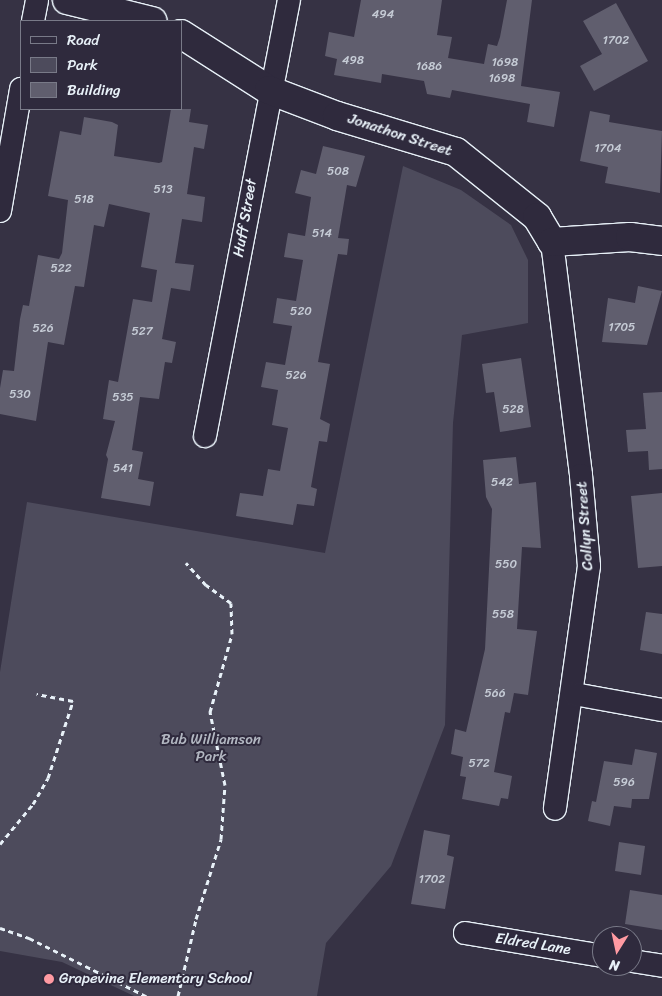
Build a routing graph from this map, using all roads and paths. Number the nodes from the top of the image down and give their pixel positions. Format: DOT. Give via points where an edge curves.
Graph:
graph roads {
  1 [pos="37,0"];
  2 [pos="67,0"];
  3 [pos="289,0"];
  4 [pos="33,20"];
  5 [pos="148,20"];
  6 [pos="182,35"];
  7 [pos="269,90"];
  8 [pos="20,95"];
  9 [pos="0,210"];
  10 [pos="662,241"];
  11 [pos="552,242"];
  12 [pos="205,436"];
  13 [pos="186,563"];
  14 [pos="37,694"];
  15 [pos="574,694"];
  16 [pos="662,710"];
  17 [pos="555,809"];
  18 [pos="0,844"];
  19 [pos="0,928"];
  20 [pos="465,933"];
  21 [pos="592,954"];
  22 [pos="642,963"];
  23 [pos="662,966"];
  24 [pos="146,996"];
  25 [pos="178,996"];
  1 -- 4 [label="street"];
  2 -- 5 [label="street"];
  3 -- 7 [label="street, Huff Street"];
  6 -- 7 [label="street, Jonathon Street"];
  7 -- 11 [label="street, Jonathon Street" via="337,116 456,152 537,217"];
  7 -- 12 [label="street, Huff Street"];
  8 -- 9 [label="street"];
  10 -- 11 [label="street" via="630,237"];
  11 -- 15 [label="street, Collyn Street" via="581,474 588,566"];
  13 -- 25 [label="path" via="206,585 231,603 232,634 210,712 225,785 221,839 196,919"];
  14 -- 18 [label="path" via="73,701 48,778 33,804"];
  15 -- 16 [label="street"];
  15 -- 17 [label="street, Collyn Street"];
  19 -- 24 [label="path" via="29,938"];
  20 -- 21 [label="street, Eldred Lane"];
  22 -- 23 [label="street"];
}
